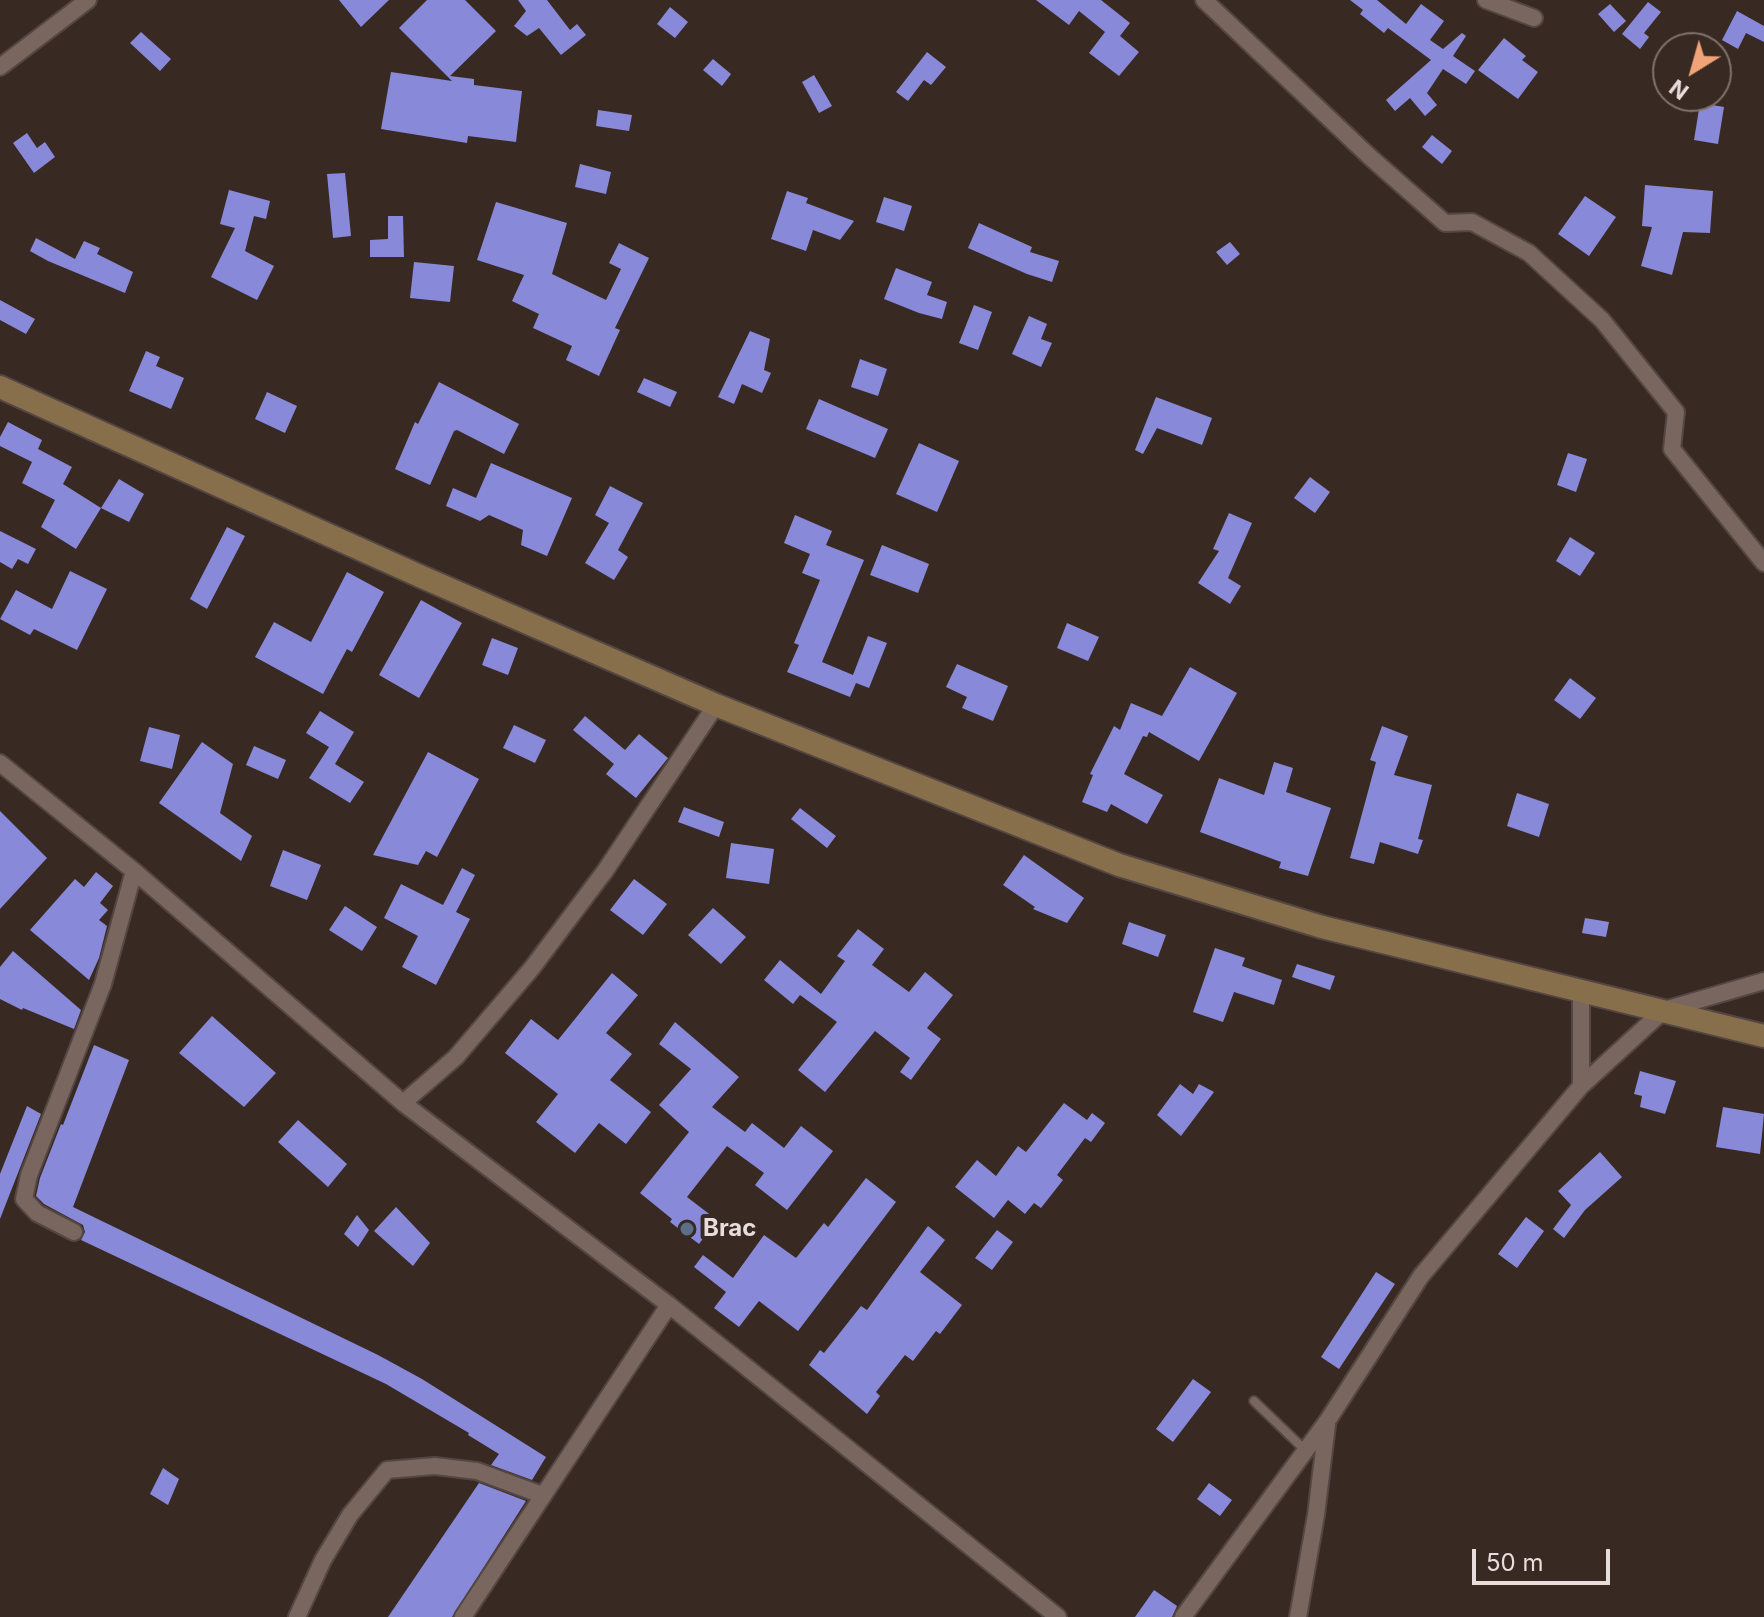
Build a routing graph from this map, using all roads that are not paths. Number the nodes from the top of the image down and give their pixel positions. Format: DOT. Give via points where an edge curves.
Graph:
graph roads {
  1 [pos="88,0"];
  2 [pos="1204,0"];
  3 [pos="1486,0"];
  4 [pos="1534,18"];
  5 [pos="0,67"];
  6 [pos="0,387"];
  7 [pos="1764,563"];
  8 [pos="716,705"];
  9 [pos="0,763"];
  10 [pos="134,871"];
  11 [pos="1764,981"];
  12 [pos="1581,992"];
  13 [pos="1664,1010"];
  14 [pos="1764,1036"];
  15 [pos="1581,1086"];
  16 [pos="403,1103"];
  17 [pos="74,1232"];
  18 [pos="669,1305"];
  19 [pos="1254,1401"];
  20 [pos="1328,1420"];
  21 [pos="1305,1451"];
  22 [pos="542,1495"];
  23 [pos="297,1617"];
  24 [pos="463,1617"];
  25 [pos="1058,1617"];
  26 [pos="1183,1617"];
  27 [pos="1298,1617"];
  1 -- 5 [label="street"];
  2 -- 7 [label="street" via="1445,223 1472,222 1529,253 1602,320 1676,412 1672,449"];
  3 -- 4 [label="street"];
  6 -- 8 [label="main road"];
  8 -- 12 [label="main road" via="1119,865 1322,927"];
  8 -- 16 [label="street" via="605,871 532,968 456,1057"];
  9 -- 10 [label="street"];
  10 -- 16 [label="street"];
  10 -- 17 [label="street" via="103,984 24,1199 37,1213"];
  11 -- 13 [label="street"];
  12 -- 13 [label="main road"];
  12 -- 15 [label="street"];
  13 -- 14 [label="main road"];
  13 -- 15 [label="street"];
  15 -- 20 [label="street" via="1421,1276"];
  16 -- 18 [label="street"];
  18 -- 22 [label="street"];
  18 -- 25 [label="street"];
  19 -- 21 [label="lane"];
  20 -- 21 [label="street"];
  20 -- 27 [label="street"];
  21 -- 26 [label="street"];
  22 -- 23 [label="street" via="477,1471 435,1466 387,1470 350,1515"];
  22 -- 24 [label="street"];
}
